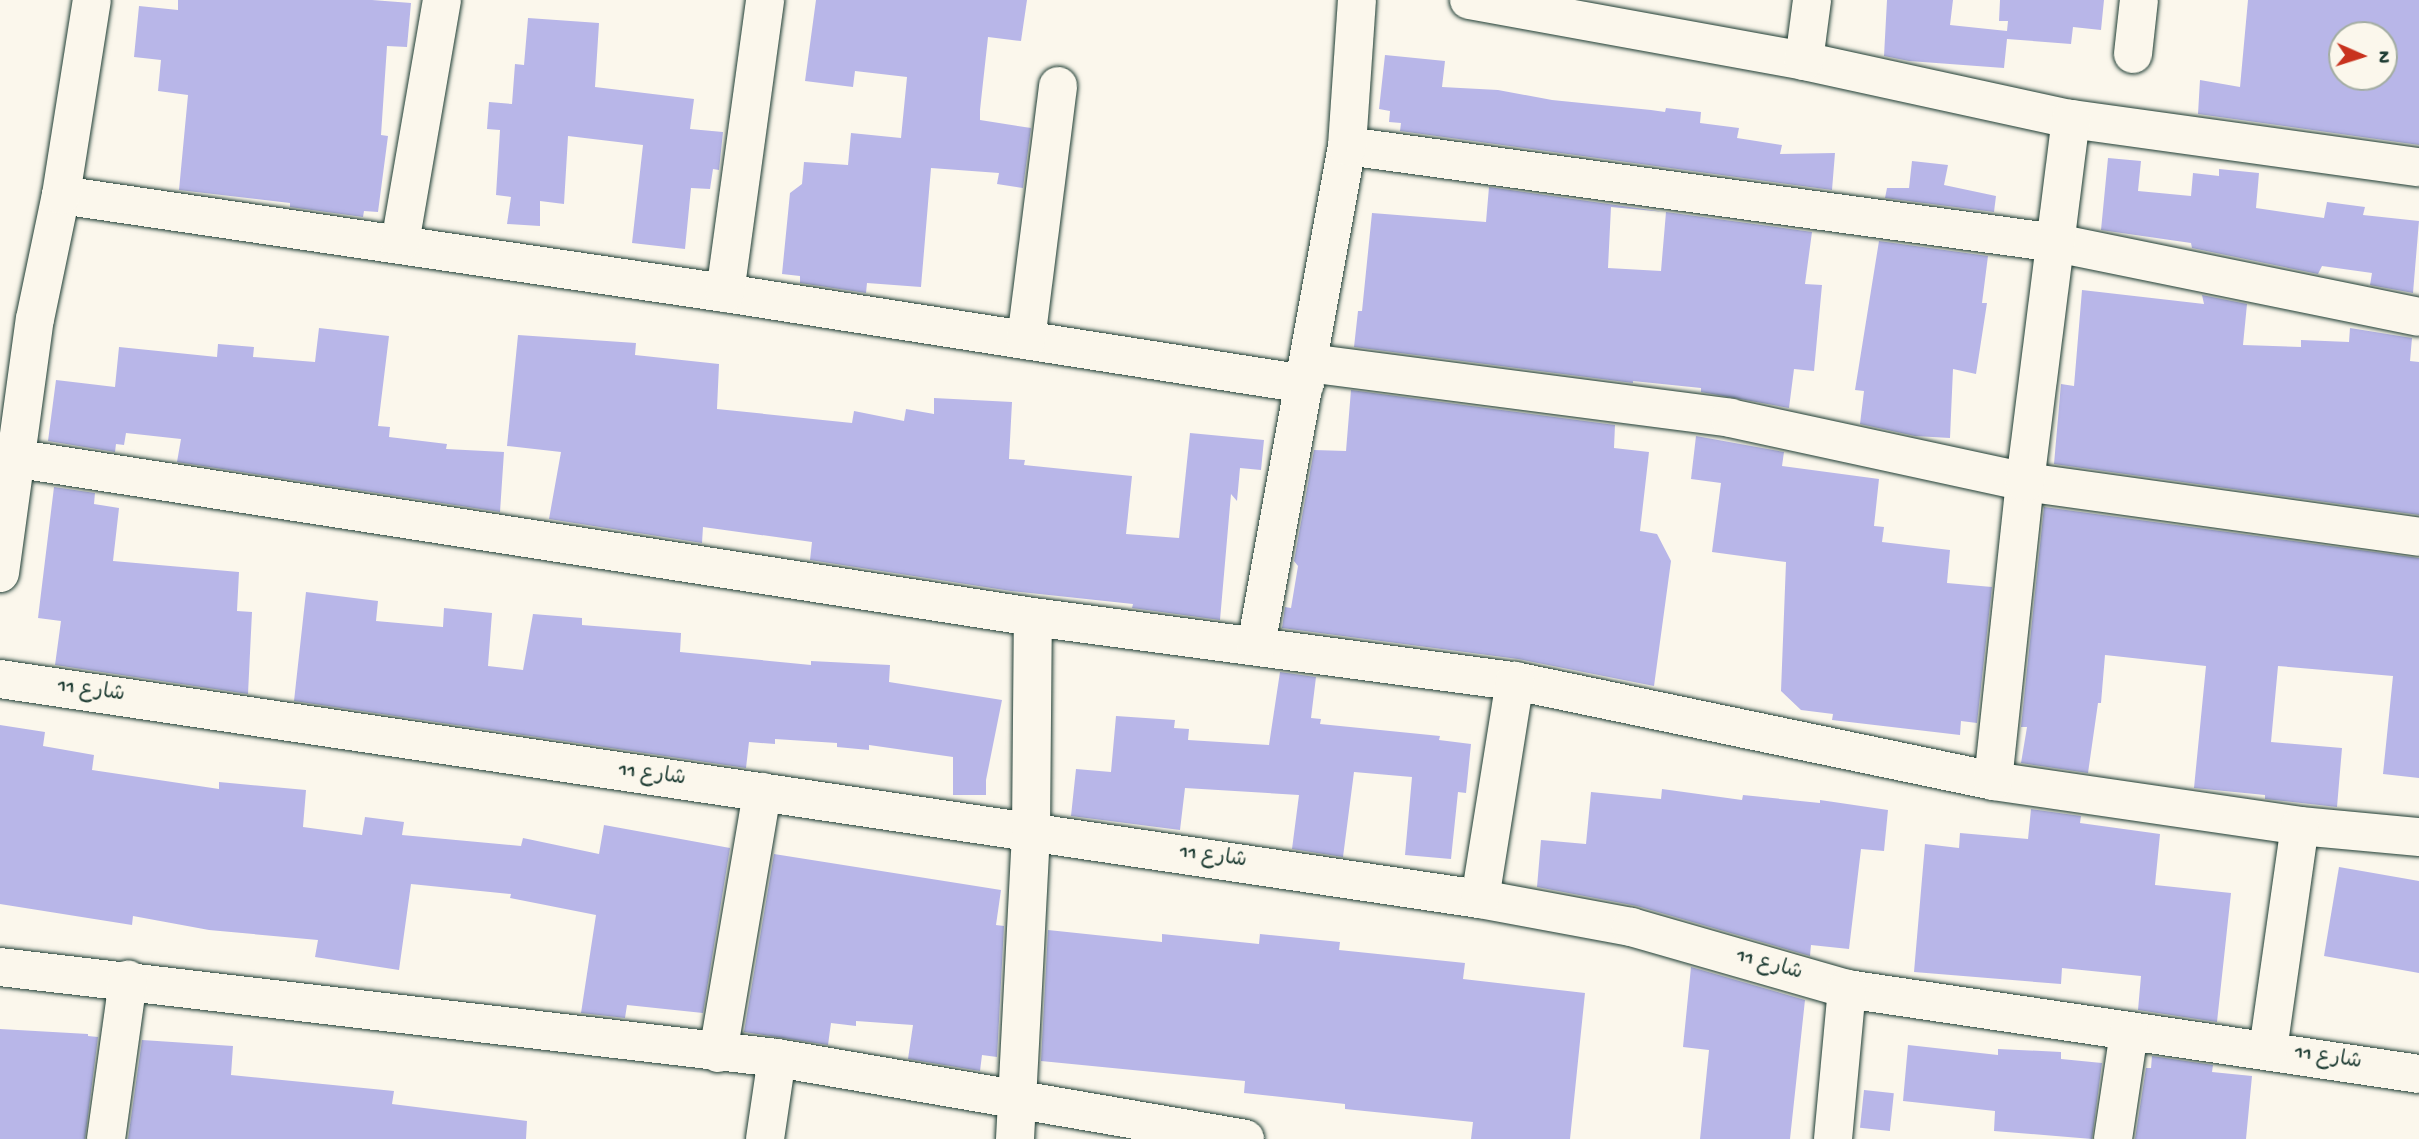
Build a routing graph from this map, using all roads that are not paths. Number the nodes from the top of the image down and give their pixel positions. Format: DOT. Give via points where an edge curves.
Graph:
graph roads {
  1 [pos="92,0"];
  2 [pos="442,0"];
  3 [pos="765,0"];
  4 [pos="1357,0"];
  5 [pos="1469,0"];
  6 [pos="1812,0"];
  7 [pos="2139,0"];
  8 [pos="2133,54"];
  9 [pos="1804,61"];
  10 [pos="1058,86"];
  11 [pos="2071,119"];
  12 [pos="1347,146"];
  13 [pos="2419,167"];
  14 [pos="61,195"];
  15 [pos="400,243"];
  16 [pos="2056,243"];
  17 [pos="725,293"];
  18 [pos="2419,317"];
  19 [pos="1026,340"];
  20 [pos="1307,374"];
  21 [pos="8,457"];
  22 [pos="2025,482"];
  23 [pos="2419,537"];
  24 [pos="0,573"];
  25 [pos="1033,617"];
  26 [pos="1256,646"];
  27 [pos="0,679"];
  28 [pos="1515,681"];
  29 [pos="1993,781"];
  30 [pos="762,792"];
  31 [pos="2301,826"];
  32 [pos="1031,832"];
  33 [pos="2419,837"];
  34 [pos="1480,899"];
  35 [pos="0,967"];
  36 [pos="128,980"];
  37 [pos="1847,989"];
  38 [pos="2129,1031"];
  39 [pos="2268,1050"];
  40 [pos="718,1053"];
  41 [pos="777,1058"];
  42 [pos="2419,1074"];
  43 [pos="1018,1098"];
  44 [pos="106,1139"];
  45 [pos="765,1139"];
  46 [pos="1015,1139"];
  47 [pos="1245,1139"];
  48 [pos="1833,1139"];
  49 [pos="2113,1139"];
  1 -- 14 [label="street"];
  2 -- 15 [label="street"];
  3 -- 17 [label="street"];
  4 -- 12 [label="street"];
  5 -- 9 [label="street"];
  6 -- 9 [label="street"];
  7 -- 8 [label="street"];
  9 -- 11 [label="street"];
  10 -- 19 [label="street"];
  11 -- 13 [label="street"];
  11 -- 16 [label="street"];
  12 -- 16 [label="street"];
  12 -- 20 [label="street"];
  14 -- 15 [label="street"];
  14 -- 21 [label="street"];
  15 -- 17 [label="street"];
  16 -- 18 [label="street"];
  16 -- 22 [label="street"];
  17 -- 19 [label="street"];
  19 -- 20 [label="street"];
  20 -- 22 [label="street" via="1730,418"];
  20 -- 26 [label="street"];
  21 -- 24 [label="street"];
  21 -- 25 [label="street"];
  22 -- 23 [label="street"];
  22 -- 29 [label="street"];
  25 -- 26 [label="street"];
  25 -- 32 [label="street"];
  26 -- 28 [label="street"];
  27 -- 30 [label="street, شارع 11"];
  28 -- 29 [label="street"];
  28 -- 34 [label="street"];
  29 -- 31 [label="street"];
  30 -- 32 [label="street, شارع 11"];
  30 -- 40 [label="street"];
  31 -- 33 [label="street"];
  31 -- 39 [label="street"];
  32 -- 34 [label="street, شارع 11"];
  32 -- 43 [label="street"];
  34 -- 37 [label="street, شارع 11" via="1631,927"];
  35 -- 36 [label="street"];
  36 -- 40 [label="street"];
  36 -- 44 [label="street"];
  37 -- 38 [label="street, شارع 11"];
  37 -- 48 [label="street"];
  38 -- 39 [label="street, شارع 11"];
  38 -- 49 [label="street"];
  39 -- 42 [label="street, شارع 11"];
  40 -- 41 [label="street"];
  41 -- 43 [label="street"];
  41 -- 45 [label="street"];
  43 -- 46 [label="street"];
  43 -- 47 [label="street"];
}
